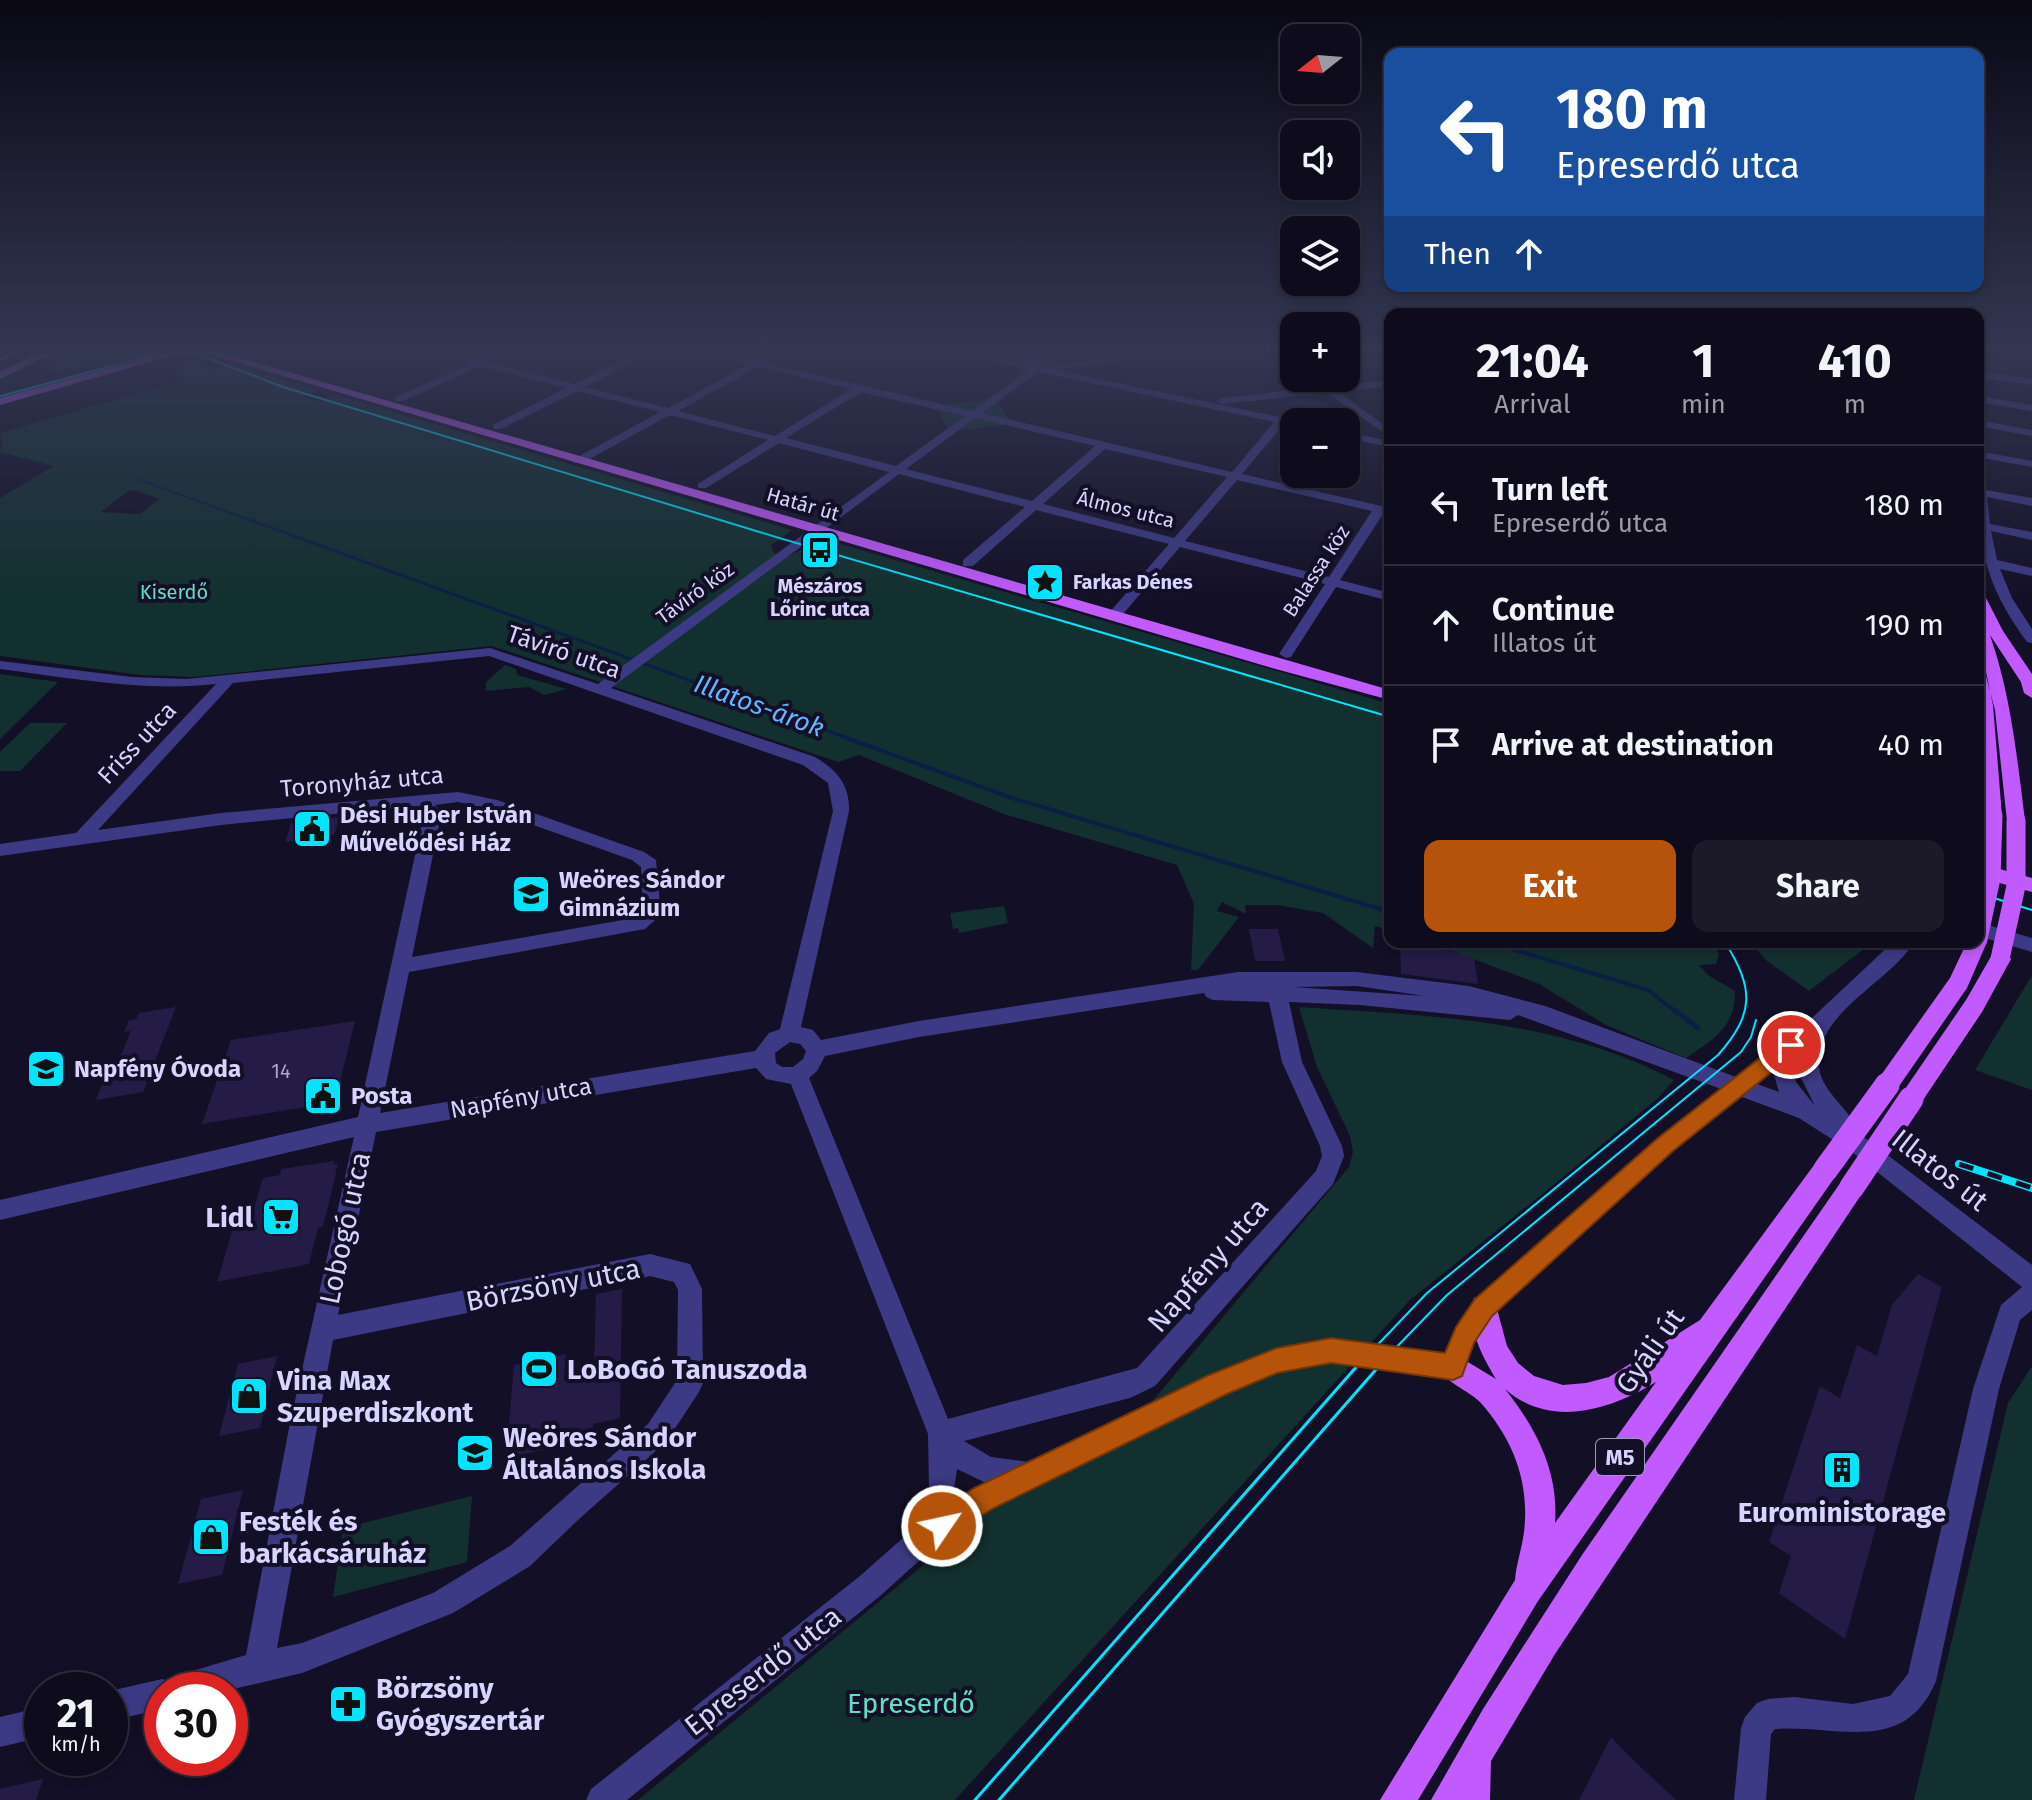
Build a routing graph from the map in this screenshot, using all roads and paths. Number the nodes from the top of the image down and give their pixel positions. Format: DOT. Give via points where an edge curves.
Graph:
graph roads {
  1 [pos="490,435"];
  2 [pos="626,435"];
  3 [pos="758,435"];
  4 [pos="785,435"];
  5 [pos="946,435"];
  6 [pos="1060,435"];
  7 [pos="1275,435"];
  8 [pos="1360,438"];
  9 [pos="777,440"];
  10 [pos="1384,443"];
  11 [pos="1103,445"];
  12 [pos="1984,455"];
  13 [pos="578,461"];
  14 [pos="2032,464"];
  15 [pos="896,471"];
  16 [pos="1234,475"];
  17 [pos="702,486"];
  18 [pos="1984,493"];
  19 [pos="2032,502"];
  20 [pos="1033,506"];
  21 [pos="1384,511"];
  22 [pos="1984,526"];
  23 [pos="815,530"];
  24 [pos="2032,536"];
  25 [pos="1176,542"];
  26 [pos="968,563"];
  27 [pos="1991,563"];
  28 [pos="2032,572"];
  29 [pos="1335,583"];
  30 [pos="1384,595"];
  31 [pos="1984,608"];
  32 [pos="1113,617"];
  33 [pos="2015,618"];
  34 [pos="2032,622"];
  35 [pos="2032,639"];
  36 [pos="1984,641"];
  37 [pos="1286,654"];
  38 [pos="0,665"];
  39 [pos="227,681"];
  40 [pos="2031,684"];
  41 [pos="600,689"];
  42 [pos="1384,693"];
  43 [pos="1984,700"];
  44 [pos="419,799"];
  45 [pos="82,837"];
  46 [pos="0,850"];
  47 [pos="1984,872"];
  48 [pos="2032,885"];
  49 [pos="1984,921"];
  50 [pos="1984,941"];
  51 [pos="2032,945"];
  52 [pos="1903,948"];
  53 [pos="1974,948"];
  54 [pos="402,966"];
  55 [pos="1276,986"];
  56 [pos="1821,1022"];
  57 [pos="789,1034"];
  58 [pos="817,1049"];
  59 [pos="1779,1055"];
  60 [pos="763,1058"];
  61 [pos="798,1075"];
  62 [pos="1737,1088"];
  63 [pos="1807,1112"];
  64 [pos="368,1124"];
  65 [pos="1860,1145"];
  66 [pos="0,1210"];
  67 [pos="2032,1280"];
  68 [pos="2032,1294"];
  69 [pos="1484,1307"];
  70 [pos="1713,1324"];
  71 [pos="323,1330"];
  72 [pos="1453,1367"];
  73 [pos="941,1434"];
  74 [pos="1038,1475"];
  75 [pos="921,1540"];
  76 [pos="1527,1590"];
  77 [pos="259,1666"];
  78 [pos="239,1672"];
  79 [pos="24,1726"];
  80 [pos="0,1732"];
  81 [pos="1474,1757"];
  82 [pos="602,1800"];
  83 [pos="1398,1800"];
  84 [pos="1449,1800"];
  85 [pos="1472,1800"];
  86 [pos="1750,1800"];
  1 -- 13 [label="main road, Határ út"];
  2 -- 13 [label="street"];
  3 -- 9 [label="street, Álmos utca"];
  4 -- 9 [label="street"];
  5 -- 15 [label="street"];
  6 -- 11 [label="street"];
  7 -- 16 [label="street"];
  8 -- 10 [label="street"];
  9 -- 15 [label="street, Álmos utca"];
  9 -- 17 [label="street"];
  11 -- 16 [label="street"];
  11 -- 20 [label="street"];
  12 -- 14 [label="street"];
  13 -- 23 [label="main road, Határ út"];
  15 -- 20 [label="street, Álmos utca"];
  15 -- 23 [label="street"];
  16 -- 21 [label="street"];
  16 -- 25 [label="street"];
  18 -- 19 [label="street"];
  20 -- 25 [label="street, Álmos utca"];
  20 -- 26 [label="street"];
  21 -- 29 [label="street, Balassa köz"];
  22 -- 24 [label="street"];
  22 -- 27 [label="street"];
  23 -- 32 [label="main road, Határ út"];
  23 -- 41 [label="street, Távíró köz"];
  25 -- 29 [label="street, Álmos utca"];
  25 -- 32 [label="street"];
  27 -- 28 [label="street"];
  27 -- 33 [label="street"];
  29 -- 30 [label="street, Álmos utca"];
  29 -- 37 [label="street, Balassa köz"];
  31 -- 40 [label="main road"];
  32 -- 42 [label="main road, Határ út"];
  33 -- 34 [label="street"];
  33 -- 35 [label="street"];
  36 -- 81 [label="main road, M5, bridge" via="2003,710 2016,821 2016,886 2000,959 1974,1006 1635,1501"];
  38 -- 39 [label="street, Távíró utca" via="161,683"];
  39 -- 41 [label="street, Távíró utca" via="478,651"];
  39 -- 45 [label="street, Friss utca"];
  41 -- 57 [label="street, Távíró utca" via="809,761 833,775 842,790"];
  43 -- 49 [label="main road, M5, bridge" via="1994,865"];
  44 -- 45 [label="street, Toronyház utca"];
  44 -- 54 [label="street, Lobogó utca" via="433,816"];
  44 -- 54 [label="street, Toronyház utca" via="473,799 638,856 653,873 652,915 609,932"];
  45 -- 46 [label="street, Toronyház utca"];
  47 -- 48 [label="main road"];
  50 -- 51 [label="street"];
  52 -- 56 [label="street"];
  53 -- 70 [label="main road, Gyáli út / M5, bridge" via="1959,982"];
  54 -- 64 [label="street, Lobogó utca"];
  55 -- 58 [label="street" via="1174,991 1066,1005"];
  55 -- 62 [label="street, Illatos út" via="1545,1014"];
  55 -- 73 [label="street, Napfény utca" via="1292,1062 1333,1156 1325,1177 1146,1377"];
  56 -- 59 [label="street"];
  56 -- 65 [label="street" via="1809,1056 1814,1085"];
  57 -- 58 [label="street" via="806,1036"];
  57 -- 60 [label="street" via="771,1042"];
  58 -- 61 [label="street" via="810,1066"];
  59 -- 62 [label="street"];
  59 -- 63 [label="street, Illatos út" via="1786,1086"];
  60 -- 61 [label="street" via="773,1074"];
  60 -- 64 [label="street, Napfény utca"];
  61 -- 73 [label="street, Epreserdő utca"];
  62 -- 63 [label="street, Illatos út"];
  62 -- 69 [label="street" via="1632,1173"];
  63 -- 65 [label="street, Illatos út"];
  64 -- 66 [label="street, Napfény utca"];
  64 -- 71 [label="street, Lobogó utca"];
  65 -- 67 [label="street, Illatos út"];
  68 -- 86 [label="street" via="2010,1313 1986,1389 1921,1681 1899,1709 1853,1719 1768,1714 1756,1728"];
  69 -- 70 [label="main road" via="1486,1332 1498,1361 1529,1391 1552,1398 1576,1398 1619,1386"];
  69 -- 72 [label="street" via="1465,1335"];
  70 -- 76 [label="main road, Gyáli út / M5"];
  71 -- 77 [label="street, Lobogó utca"];
  71 -- 77 [label="street, Börzsöny utca" via="665,1266 682,1272 690,1289 690,1383 657,1433 520,1556 480,1583 377,1631 302,1658"];
  72 -- 74 [label="street, Epreserdő utca" via="1331,1350 1298,1355 1218,1384"];
  72 -- 76 [label="main road" via="1480,1381 1495,1398 1535,1463 1541,1516"];
  73 -- 74 [label="street, Epreserdő utca" via="955,1454 977,1467 1005,1476"];
  73 -- 75 [label="street, Epreserdő utca" via="945,1463 938,1515"];
  74 -- 75 [label="street, Epreserdő utca" via="984,1498"];
  75 -- 82 [label="street, Epreserdő utca"];
  76 -- 83 [label="main road, Gyáli út / M5"];
  77 -- 78 [label="street, Börzsöny utca"];
  79 -- 80 [label="street"];
  81 -- 84 [label="main road, M5"];
  81 -- 85 [label="main road"];
}
